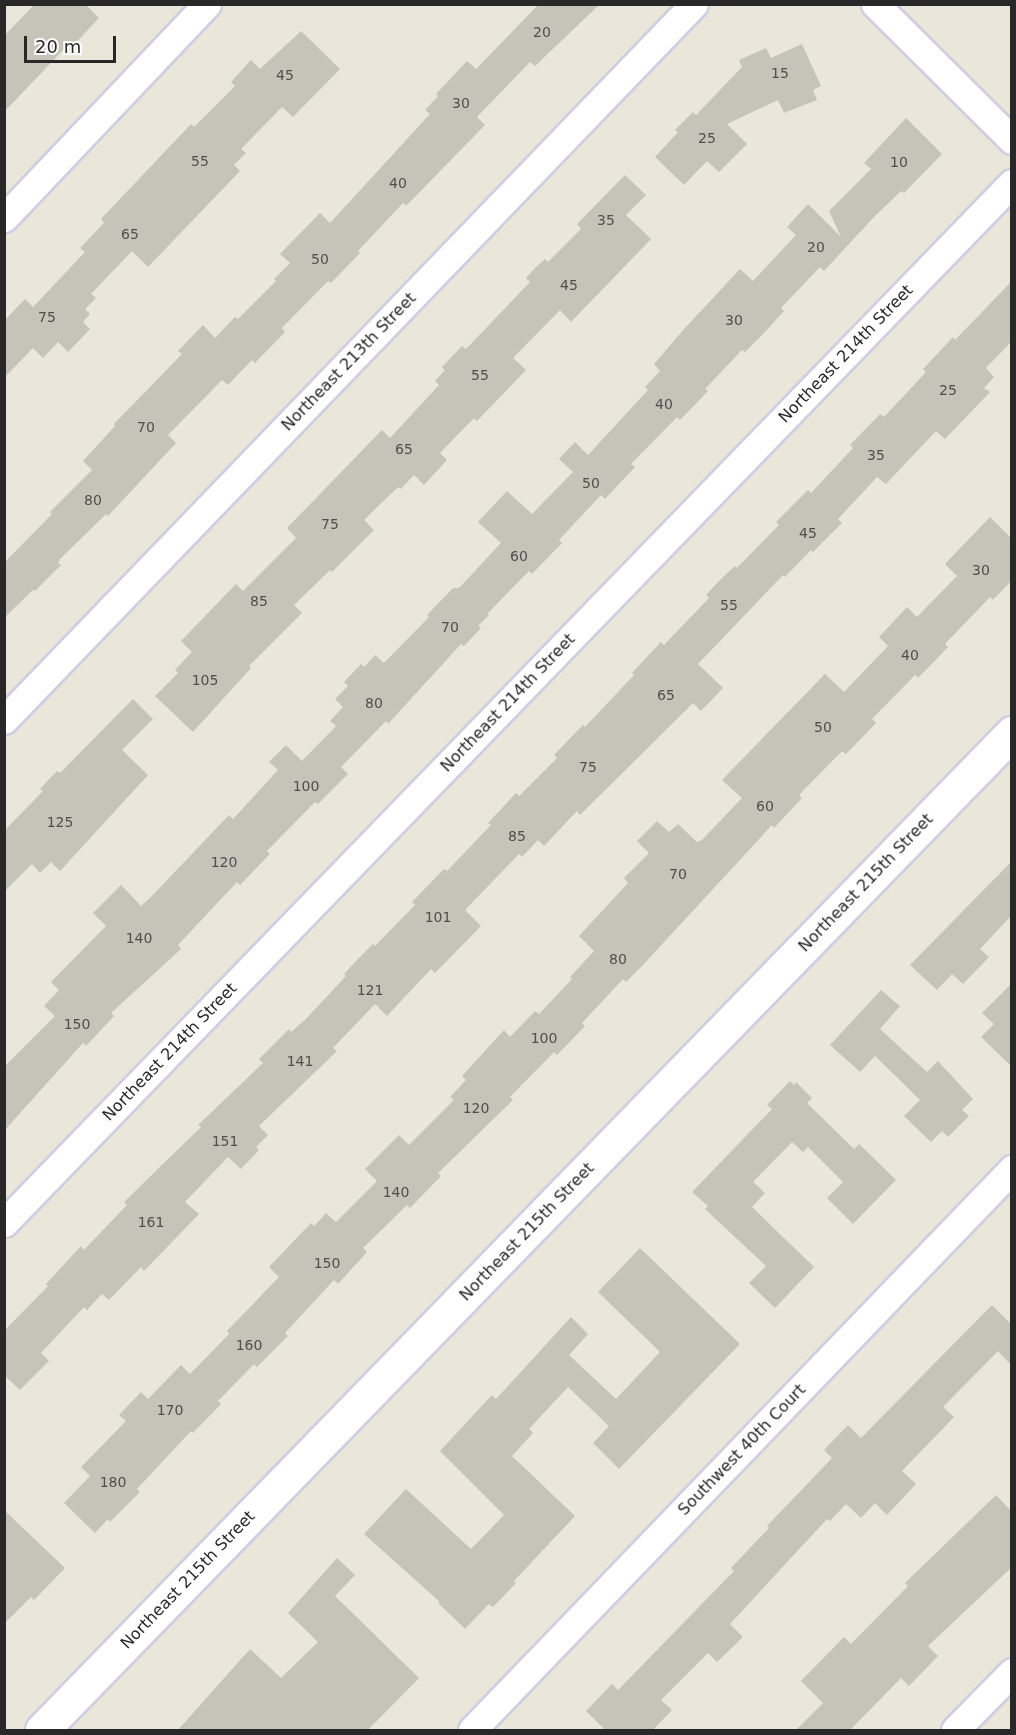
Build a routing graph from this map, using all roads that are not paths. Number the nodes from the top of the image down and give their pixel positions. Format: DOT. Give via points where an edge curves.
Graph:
graph roads {
  1 [pos="207,4"];
  2 [pos="694,4"];
  3 [pos="875,4"];
  4 [pos="1011,140"];
  5 [pos="1011,183"];
  6 [pos="4,218"];
  7 [pos="4,720"];
  8 [pos="1011,733"];
  9 [pos="1011,1168"];
  10 [pos="4,1223"];
  11 [pos="1011,1672"];
  12 [pos="42,1731"];
  13 [pos="472,1731"];
  14 [pos="955,1731"];
  1 -- 6 [label="street"];
  2 -- 7 [label="street, Northeast 213th Street"];
  3 -- 4 [label="street"];
  5 -- 10 [label="street, Northeast 214th Street"];
  8 -- 12 [label="street, Northeast 215th Street"];
  9 -- 13 [label="street, Southwest 40th Court"];
  11 -- 14 [label="street"];
}
